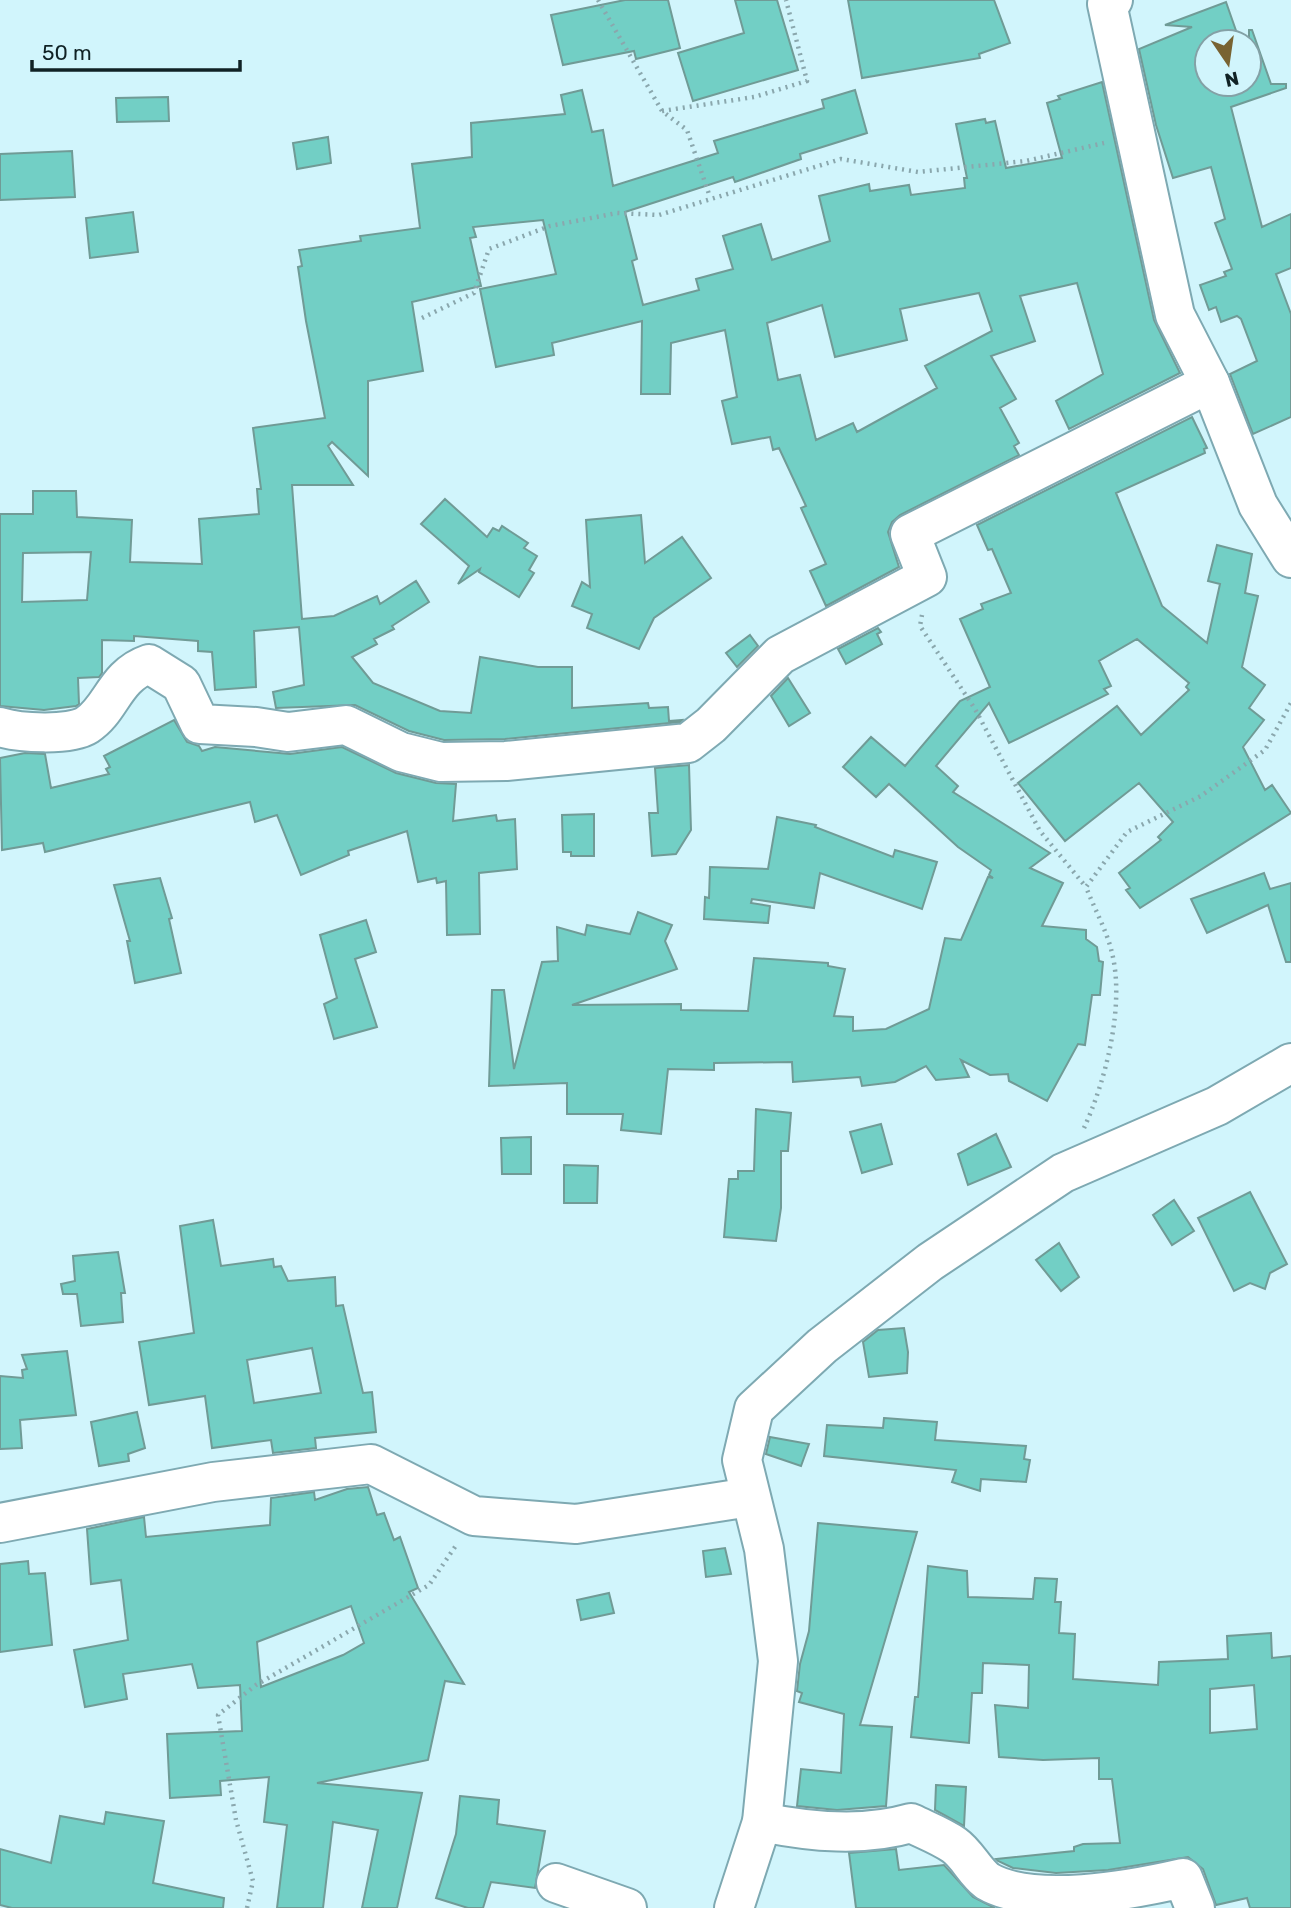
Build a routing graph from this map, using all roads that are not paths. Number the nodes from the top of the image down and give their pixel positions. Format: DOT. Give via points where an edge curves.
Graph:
graph roads {
  1 [pos="1114,0"];
  2 [pos="1210,383"];
  3 [pos="1291,558"];
  4 [pos="0,727"];
  5 [pos="1291,1063"];
  6 [pos="750,1497"];
  7 [pos="0,1523"];
  8 [pos="762,1822"];
  9 [pos="556,1883"];
  10 [pos="627,1908"];
  11 [pos="734,1908"];
  12 [pos="1195,1908"];
  1 -- 2 [label="street" via="1107,4 1175,315"];
  2 -- 3 [label="street" via="1258,505"];
  2 -- 4 [label="street" via="910,534 927,577 780,655 688,743 506,761 441,762 401,752 346,724 288,732 200,724 181,684 149,664 133,670 87,726 16,732"];
  5 -- 6 [label="street" via="1217,1106 1063,1173 919,1271 822,1346 754,1409 743,1460"];
  6 -- 7 [label="street" via="576,1524 474,1517 371,1464 213,1482"];
  6 -- 8 [label="street" via="764,1549 778,1661"];
  8 -- 11 [label="street"];
  8 -- 12 [label="street" via="848,1832 885,1831 911,1823 956,1846 985,1880 1008,1892 1065,1897 1131,1890 1183,1878"];
  9 -- 10 [label="street"];
}
